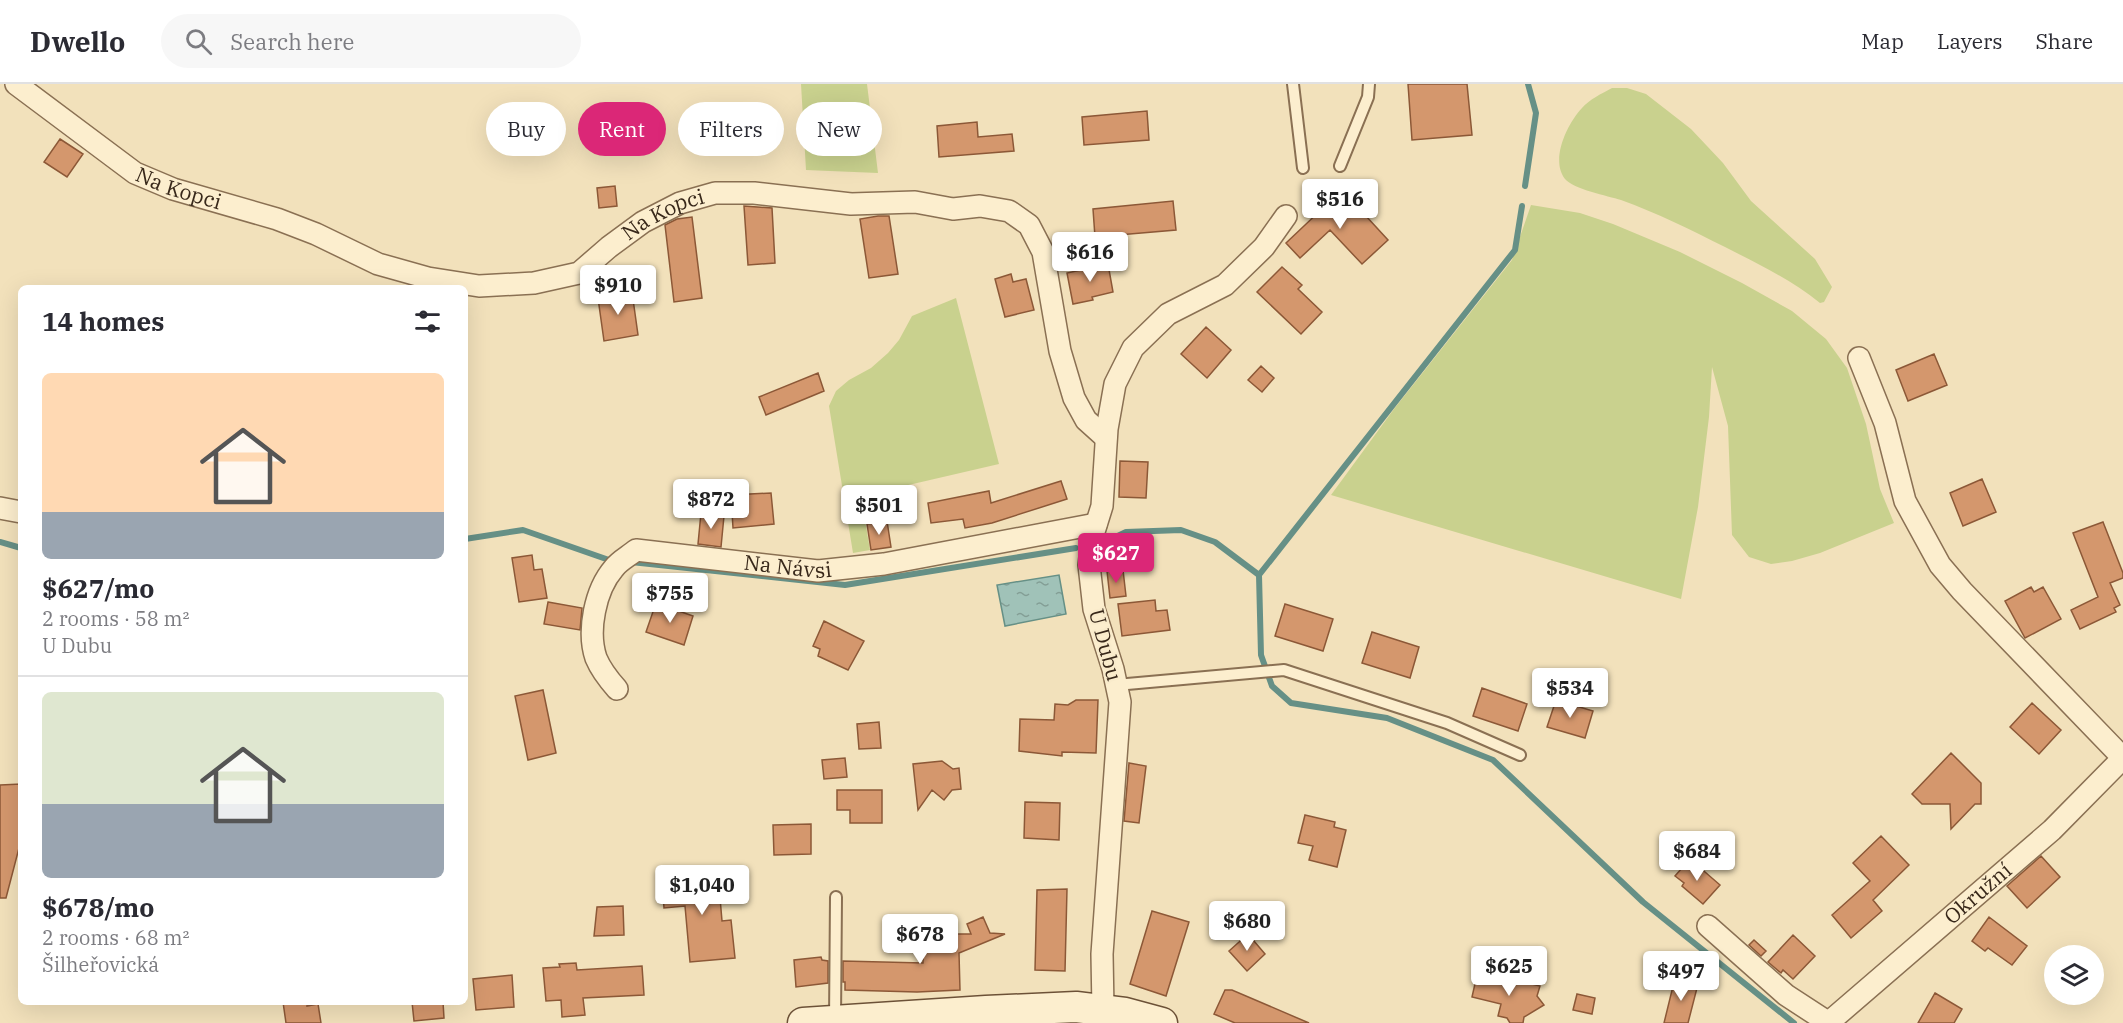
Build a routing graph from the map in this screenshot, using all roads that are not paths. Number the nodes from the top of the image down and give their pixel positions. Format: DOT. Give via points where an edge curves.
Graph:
graph roads {
  1 [pos="16,84"];
  2 [pos="1293,84"];
  3 [pos="1369,84"];
  4 [pos="1340,166"];
  5 [pos="1303,168"];
  6 [pos="1286,216"];
  7 [pos="1859,358"];
  8 [pos="1106,438"];
  9 [pos="0,508"];
  10 [pos="18,511"];
  11 [pos="1096,524"];
  12 [pos="1116,685"];
  13 [pos="617,689"];
  14 [pos="1520,755"];
  15 [pos="2123,758"];
  16 [pos="836,897"];
  17 [pos="1708,926"];
  18 [pos="1102,1010"];
  19 [pos="835,1020"];
  20 [pos="895,1020"];
  21 [pos="802,1023"];
  22 [pos="1162,1023"];
  23 [pos="1829,1023"];
  1 -- 8 [label="street, Na Kopci" via="135,173 172,189 277,219 378,264 428,278 479,286 534,283 579,273 643,222 680,203 715,193 754,193 850,204 915,202 953,209 980,206 1009,211 1029,225 1042,252 1060,351 1074,398 1086,420"];
  2 -- 5 [label="lane"];
  3 -- 4 [label="lane" via="1368,98"];
  6 -- 8 [label="street, U Dubu" via="1264,247 1225,285 1168,314 1133,348 1115,384"];
  7 -- 15 [label="street" via="1885,423 1905,501 1940,565"];
  8 -- 11 [label="street, U Dubu" via="1102,506"];
  9 -- 10 [label="street"];
  11 -- 12 [label="street, U Dubu" via="1089,565 1094,609"];
  11 -- 13 [label="street, Na Návsi" via="884,564 818,571 636,550 614,568 600,592 595,611 592,637 596,658"];
  12 -- 14 [label="lane" via="1284,670 1447,723"];
  12 -- 18 [label="street, U Dubu" via="1120,702 1102,954"];
  15 -- 23 [label="street, Okružní" via="2052,830"];
  16 -- 19 [label="lane"];
  17 -- 23 [label="street" via="1786,995"];
  18 -- 20 [label="street" via="1053,1008"];
  18 -- 22 [label="street"];
  19 -- 20 [label="street"];
  19 -- 21 [label="street"];
}
